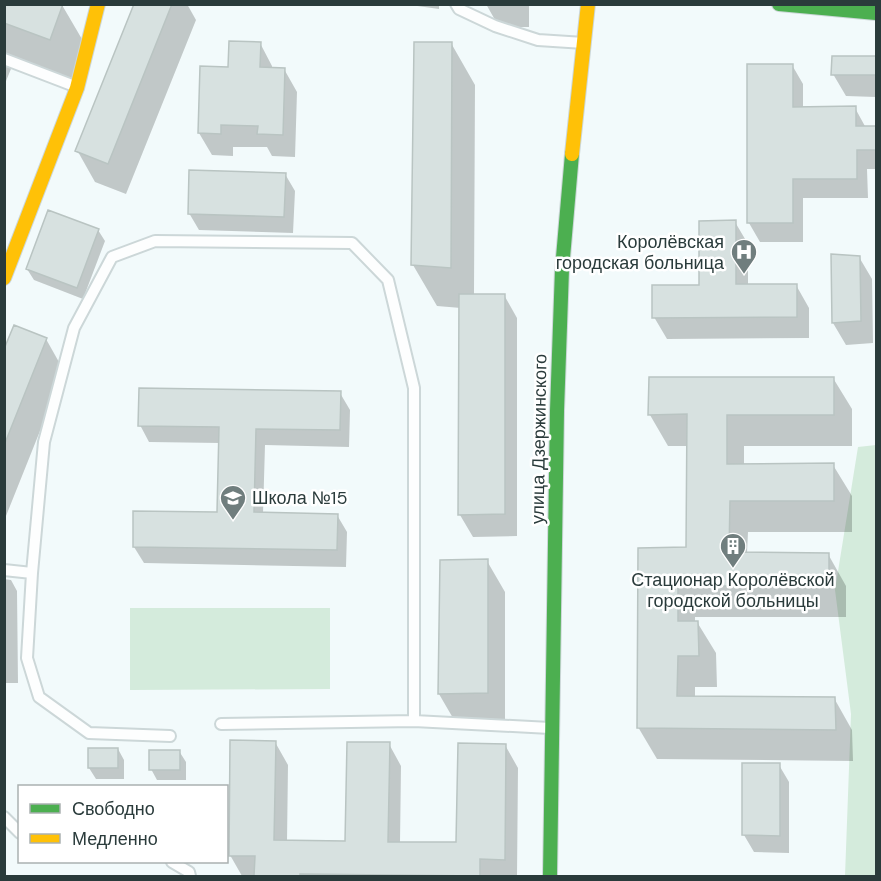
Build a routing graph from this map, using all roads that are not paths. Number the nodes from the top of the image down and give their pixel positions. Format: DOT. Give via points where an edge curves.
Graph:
graph roads {
  1 [pos="98,4"];
  2 [pos="456,4"];
  3 [pos="588,4"];
  4 [pos="778,4"];
  5 [pos="876,13"];
  6 [pos="584,43"];
  7 [pos="4,59"];
  8 [pos="77,88"];
  9 [pos="4,278"];
  10 [pos="4,570"];
  11 [pos="32,573"];
  12 [pos="414,722"];
  13 [pos="221,723"];
  14 [pos="552,728"];
  15 [pos="170,736"];
  16 [pos="4,817"];
  17 [pos="18,831"];
  18 [pos="175,863"];
  19 [pos="190,876"];
  20 [pos="550,876"];
  1 -- 8 [label="street"];
  2 -- 6 [label="lane" via="495,26 538,40"];
  3 -- 6 [label="street, улица Дзержинского"];
  4 -- 5 [label="street"];
  6 -- 14 [label="street, улица Дзержинского" via="562,269"];
  7 -- 8 [label="lane"];
  8 -- 9 [label="street"];
  10 -- 11 [label="lane"];
  11 -- 12 [label="lane" via="44,442 74,328 112,257 155,240 352,243 388,280 414,388"];
  11 -- 15 [label="lane" via="27,658 39,697 89,733"];
  12 -- 13 [label="lane"];
  12 -- 14 [label="lane"];
  14 -- 20 [label="street, улица Дзержинского"];
  16 -- 17 [label="lane"];
  18 -- 19 [label="lane"];
}
